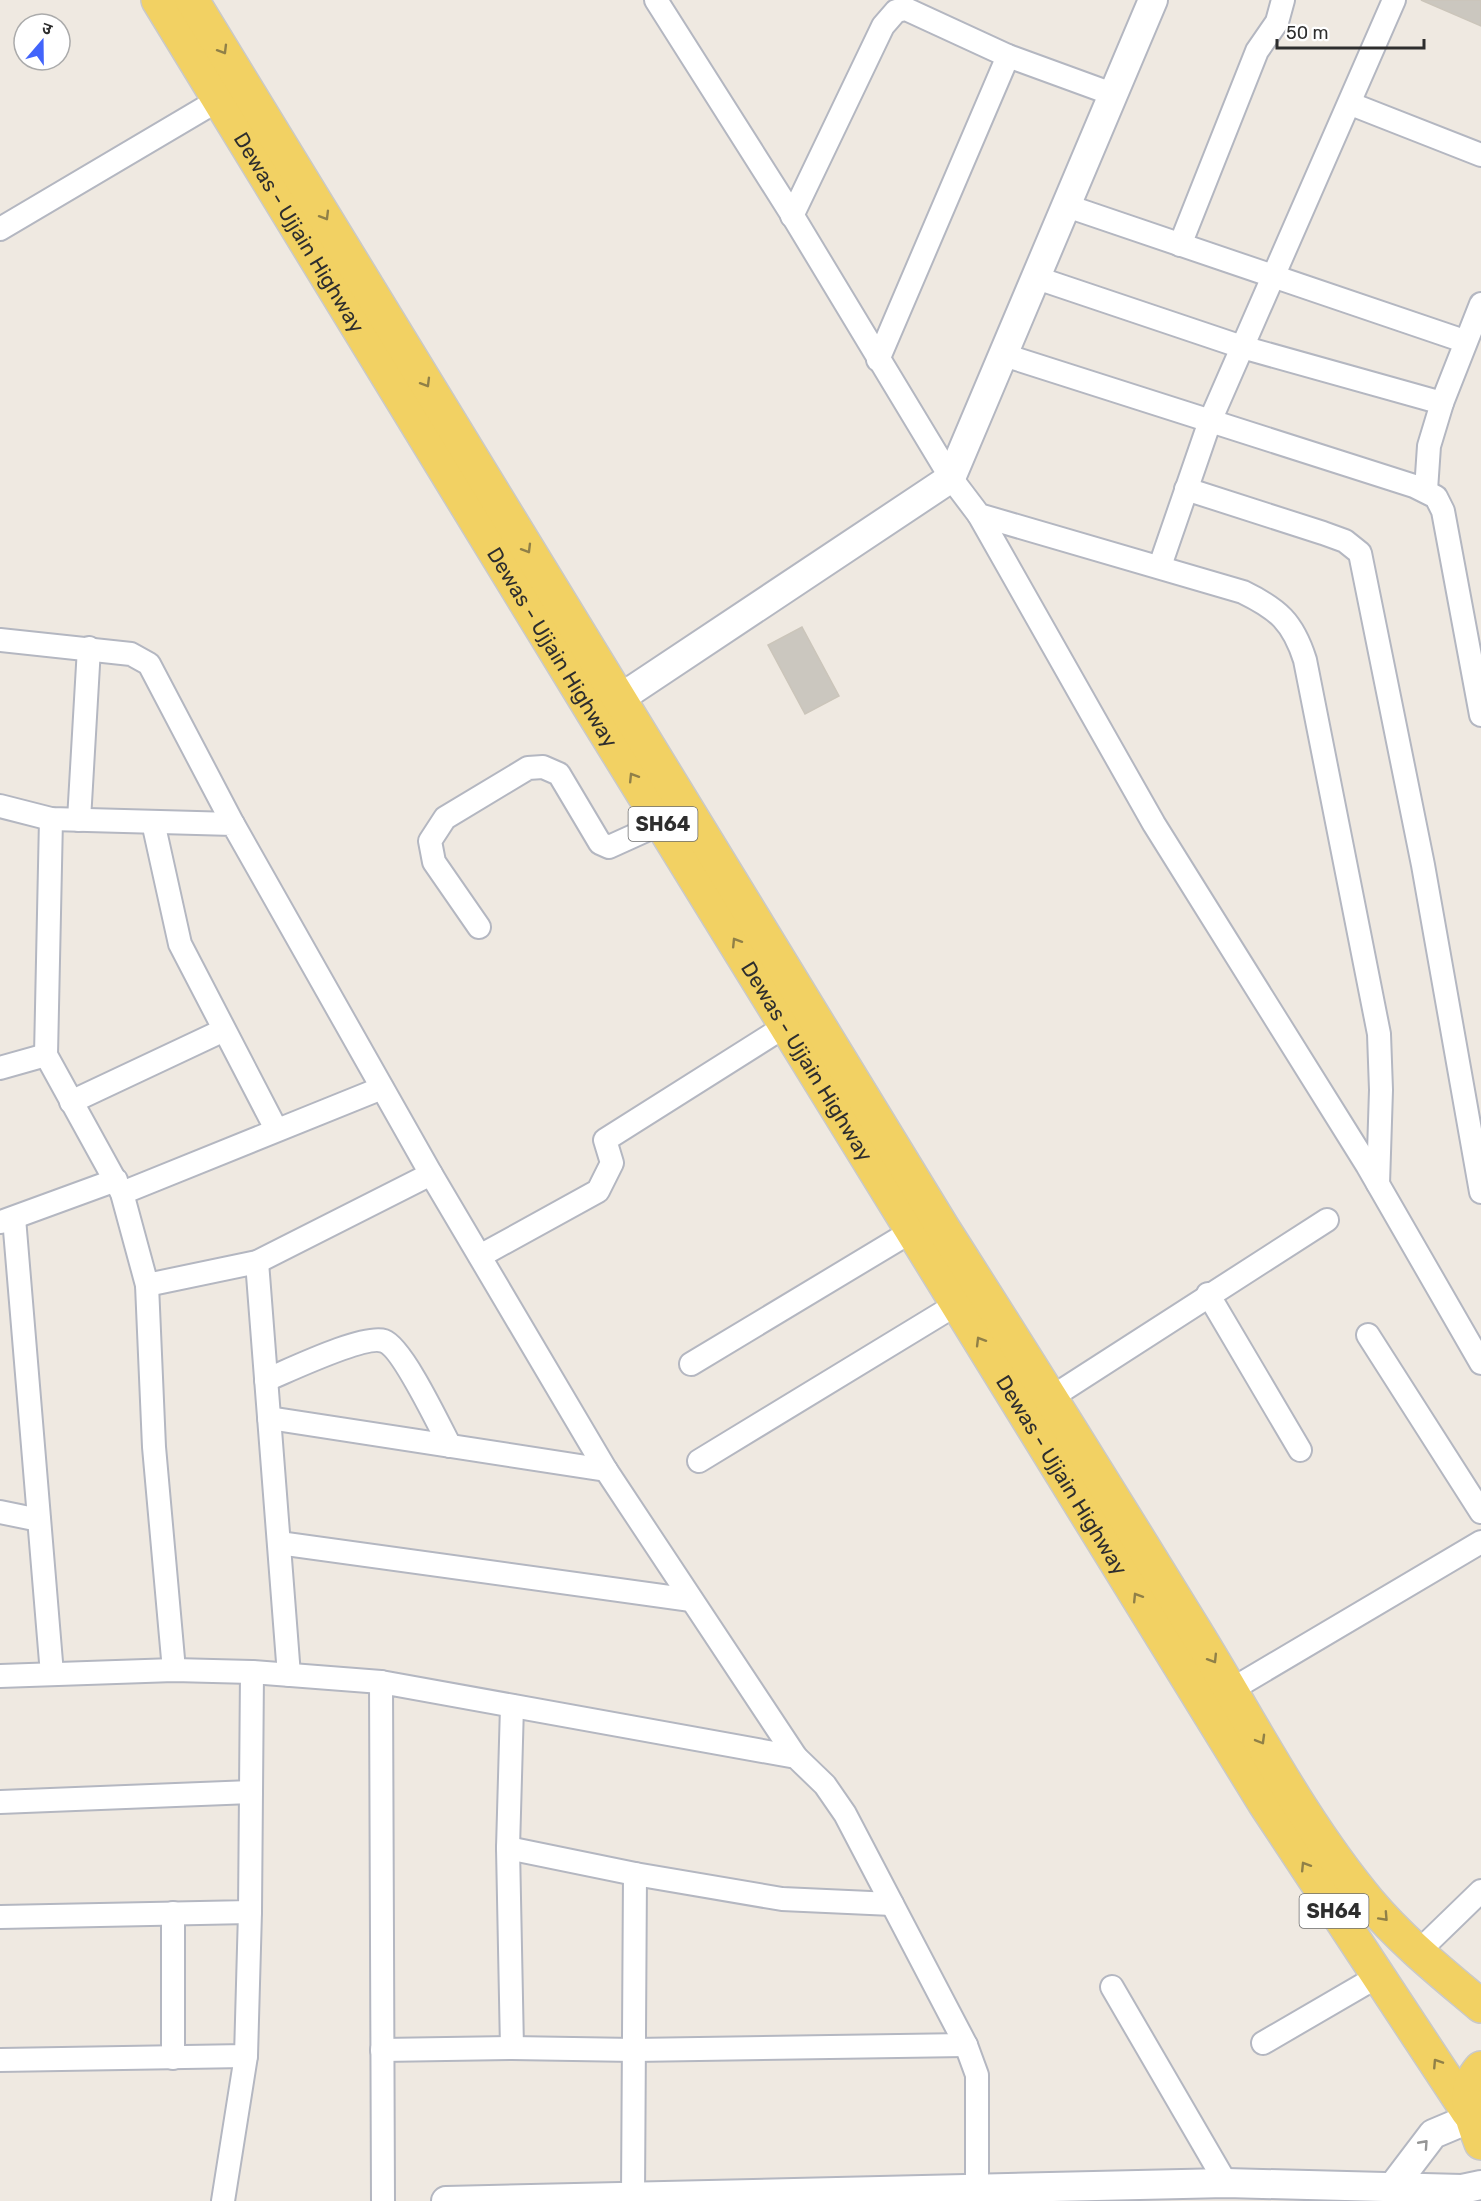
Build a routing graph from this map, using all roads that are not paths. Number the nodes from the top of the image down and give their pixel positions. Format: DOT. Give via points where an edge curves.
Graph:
graph roads {
  1 [pos="159,0"];
  2 [pos="192,0"];
  3 [pos="656,0"];
  4 [pos="1153,0"];
  5 [pos="1283,0"];
  6 [pos="1394,0"];
  7 [pos="1008,56"];
  8 [pos="1115,95"];
  9 [pos="220,99"];
  10 [pos="1351,104"];
  11 [pos="1481,155"];
  12 [pos="1067,206"];
  13 [pos="792,216"];
  14 [pos="0,229"];
  15 [pos="1180,244"];
  16 [pos="1273,276"];
  17 [pos="1037,278"];
  18 [pos="1481,304"];
  19 [pos="1464,341"];
  20 [pos="1242,346"];
  21 [pos="1004,355"];
  22 [pos="878,360"];
  23 [pos="1442,403"];
  24 [pos="1210,421"];
  25 [pos="951,478"];
  26 [pos="1186,489"];
  27 [pos="1426,490"];
  28 [pos="980,515"];
  29 [pos="1160,566"];
  30 [pos="0,640"];
  31 [pos="89,648"];
  32 [pos="607,707"];
  33 [pos="1481,715"];
  34 [pos="0,806"];
  35 [pos="51,819"];
  36 [pos="79,820"];
  37 [pos="153,822"];
  38 [pos="662,823"];
  39 [pos="233,824"];
  40 [pos="479,927"];
  41 [pos="787,1025"];
  42 [pos="224,1030"];
  43 [pos="46,1055"];
  44 [pos="0,1068"];
  45 [pos="382,1088"];
  46 [pos="71,1102"];
  47 [pos="276,1129"];
  48 [pos="431,1174"];
  49 [pos="1378,1184"];
  50 [pos="119,1186"];
  51 [pos="1481,1192"];
  52 [pos="7,1220"];
  53 [pos="1327,1220"];
  54 [pos="912,1231"];
  55 [pos="480,1256"];
  56 [pos="257,1262"];
  57 [pos="147,1285"];
  58 [pos="1208,1294"];
  59 [pos="957,1304"];
  60 [pos="1368,1335"];
  61 [pos="1481,1363"];
  62 [pos="691,1364"];
  63 [pos="266,1380"];
  64 [pos="1052,1397"];
  65 [pos="269,1418"];
  66 [pos="450,1446"];
  67 [pos="1300,1450"];
  68 [pos="699,1461"];
  69 [pos="606,1470"];
  70 [pos="0,1512"];
  71 [pos="1481,1512"];
  72 [pos="39,1520"];
  73 [pos="1481,1542"];
  74 [pos="279,1543"];
  75 [pos="691,1600"];
  76 [pos="174,1670"];
  77 [pos="252,1672"];
  78 [pos="52,1674"];
  79 [pos="289,1675"];
  80 [pos="0,1676"];
  81 [pos="381,1682"];
  82 [pos="1219,1698"];
  83 [pos="512,1706"];
  84 [pos="796,1757"];
  85 [pos="251,1792"];
  86 [pos="0,1802"];
  87 [pos="508,1848"];
  88 [pos="635,1874"];
  89 [pos="1481,1891"];
  90 [pos="892,1904"];
  91 [pos="250,1912"];
  92 [pos="173,1913"];
  93 [pos="0,1917"];
  94 [pos="1417,1953"];
  95 [pos="1380,1975"];
  96 [pos="1112,1987"];
  97 [pos="1481,2006"];
  98 [pos="1263,2043"];
  99 [pos="966,2045"];
  100 [pos="512,2048"];
  101 [pos="382,2050"];
  102 [pos="634,2050"];
  103 [pos="246,2056"];
  104 [pos="173,2058"];
  105 [pos="0,2060"];
  106 [pos="1481,2068"];
  107 [pos="1473,2124"];
  108 [pos="1226,2183"];
  109 [pos="1481,2185"];
  110 [pos="1392,2188"];
  111 [pos="977,2189"];
  112 [pos="633,2197"];
  113 [pos="223,2201"];
  114 [pos="382,2201"];
  115 [pos="446,2201"];
  116 [pos="506,2201"];
  1 -- 9 [label="main road, Dewas - Ujjain Highway / SH64"];
  2 -- 32 [label="main road, Dewas - Ujjain Highway / SH64, one-way"];
  3 -- 13 [label="street"];
  4 -- 8 [label="street"];
  5 -- 15 [label="street" via="1277,22 1257,51"];
  6 -- 10 [label="street"];
  7 -- 8 [label="street"];
  7 -- 13 [label="street" via="906,9 896,10 883,26"];
  7 -- 22 [label="street"];
  8 -- 12 [label="street"];
  9 -- 14 [label="street"];
  9 -- 32 [label="main road, Dewas - Ujjain Highway / SH64"];
  10 -- 11 [label="street"];
  10 -- 16 [label="street"];
  12 -- 15 [label="street"];
  12 -- 17 [label="street"];
  13 -- 22 [label="street"];
  15 -- 16 [label="street"];
  16 -- 19 [label="street"];
  16 -- 20 [label="street"];
  17 -- 20 [label="street"];
  17 -- 21 [label="street"];
  18 -- 19 [label="street"];
  19 -- 23 [label="street"];
  20 -- 23 [label="street"];
  20 -- 24 [label="street"];
  21 -- 24 [label="street"];
  21 -- 25 [label="street"];
  22 -- 25 [label="street"];
  23 -- 27 [label="street" via="1429,446"];
  24 -- 26 [label="street"];
  24 -- 27 [label="street"];
  25 -- 28 [label="street"];
  25 -- 32 [label="street"];
  26 -- 29 [label="street"];
  26 -- 51 [label="street" via="1323,533 1360,553 1423,866"];
  27 -- 33 [label="street" via="1436,497 1443,511"];
  28 -- 29 [label="street"];
  28 -- 49 [label="street" via="1155,824"];
  29 -- 49 [label="street" via="1266,603 1297,636 1379,1034"];
  30 -- 31 [label="street"];
  31 -- 36 [label="street"];
  31 -- 39 [label="street" via="131,654 149,664"];
  38 -- 32 [label="main road, Dewas - Ujjain Highway / SH64, one-way"];
  32 -- 64 [label="main road, Dewas - Ujjain Highway / SH64"];
  34 -- 35 [label="street"];
  35 -- 36 [label="street"];
  35 -- 43 [label="street"];
  36 -- 37 [label="street"];
  37 -- 39 [label="street"];
  37 -- 42 [label="street" via="180,944"];
  38 -- 40 [label="street" via="609,847 600,843 559,774 543,767 528,768 445,818 430,841 434,862"];
  41 -- 38 [label="main road, Dewas - Ujjain Highway / SH64, one-way"];
  39 -- 45 [label="street"];
  41 -- 54 [label="main road, Dewas - Ujjain Highway / SH64"];
  41 -- 55 [label="street" via="605,1140 612,1163 598,1191"];
  42 -- 46 [label="street"];
  42 -- 47 [label="street"];
  43 -- 44 [label="street"];
  43 -- 46 [label="street"];
  45 -- 47 [label="street"];
  45 -- 48 [label="street"];
  46 -- 50 [label="street"];
  47 -- 50 [label="street"];
  48 -- 55 [label="street"];
  48 -- 56 [label="street"];
  49 -- 61 [label="street"];
  50 -- 52 [label="street"];
  50 -- 57 [label="street"];
  52 -- 72 [label="street"];
  53 -- 58 [label="street"];
  54 -- 59 [label="main road, Dewas - Ujjain Highway / SH64"];
  54 -- 62 [label="street"];
  55 -- 69 [label="street"];
  56 -- 57 [label="street"];
  56 -- 63 [label="street"];
  57 -- 76 [label="street" via="154,1447"];
  58 -- 64 [label="street"];
  58 -- 67 [label="street"];
  59 -- 68 [label="street"];
  82 -- 59 [label="main road, Dewas - Ujjain Highway / SH64, one-way"];
  60 -- 71 [label="street"];
  63 -- 65 [label="street"];
  63 -- 66 [label="street" via="365,1340 384,1341 399,1353"];
  64 -- 82 [label="main road, Dewas - Ujjain Highway / SH64, one-way"];
  65 -- 66 [label="street"];
  65 -- 74 [label="street"];
  66 -- 69 [label="street"];
  69 -- 75 [label="street"];
  70 -- 72 [label="street"];
  72 -- 78 [label="street"];
  73 -- 82 [label="street"];
  74 -- 75 [label="street"];
  74 -- 79 [label="street"];
  75 -- 84 [label="street"];
  76 -- 77 [label="street"];
  76 -- 78 [label="street"];
  77 -- 79 [label="street"];
  77 -- 85 [label="street"];
  78 -- 80 [label="street"];
  79 -- 81 [label="street"];
  81 -- 83 [label="street"];
  81 -- 101 [label="street"];
  82 -- 94 [label="main road, Dewas - Ujjain Highway / SH64, one-way" via="1370,1903"];
  95 -- 82 [label="main road, Dewas - Ujjain Highway / SH64, one-way" via="1322,1894"];
  83 -- 84 [label="street"];
  83 -- 87 [label="street"];
  84 -- 90 [label="street" via="825,1785 845,1815"];
  85 -- 86 [label="street"];
  85 -- 91 [label="street"];
  87 -- 88 [label="street"];
  87 -- 100 [label="street"];
  88 -- 90 [label="street" via="782,1899"];
  88 -- 102 [label="street"];
  89 -- 94 [label="street"];
  90 -- 99 [label="street"];
  91 -- 92 [label="street"];
  91 -- 103 [label="street"];
  92 -- 93 [label="street"];
  92 -- 104 [label="street"];
  94 -- 97 [label="main road, Dewas - Ujjain Highway / SH64"];
  95 -- 98 [label="street"];
  107 -- 95 [label="main road, Dewas - Ujjain Highway / SH64, one-way"];
  96 -- 108 [label="street"];
  99 -- 102 [label="street"];
  99 -- 111 [label="street" via="977,2075"];
  100 -- 101 [label="street"];
  100 -- 102 [label="street"];
  101 -- 114 [label="street"];
  102 -- 112 [label="street"];
  103 -- 104 [label="street"];
  103 -- 113 [label="street"];
  104 -- 105 [label="street"];
  106 -- 107 [label="main road" via="1470,2087"];
  110 -- 107 [label="street, one-way" via="1433,2134"];
  108 -- 110 [label="street"];
  108 -- 111 [label="street"];
  109 -- 110 [label="street" via="1462,2189"];
  111 -- 112 [label="street"];
  112 -- 116 [label="street"];
  115 -- 116 [label="street"];
}
